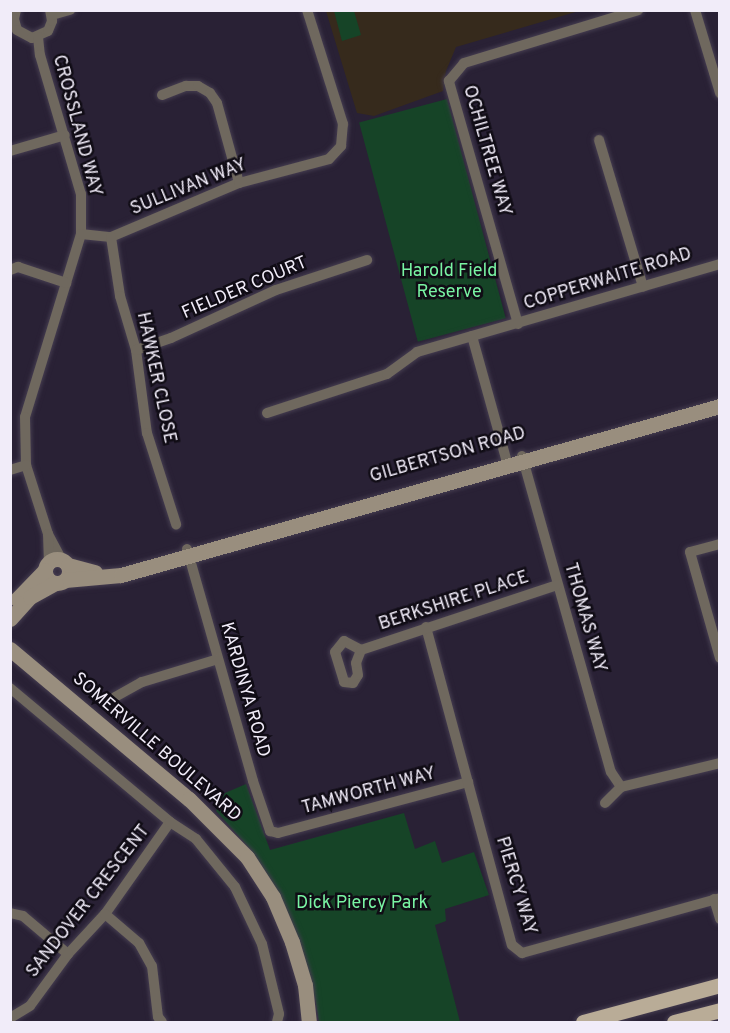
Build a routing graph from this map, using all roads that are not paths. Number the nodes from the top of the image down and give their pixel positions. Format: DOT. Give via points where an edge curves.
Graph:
graph roads {
  1 [pos="16,10"];
  2 [pos="70,10"];
  3 [pos="308,10"];
  4 [pos="638,10"];
  5 [pos="695,10"];
  6 [pos="51,13"];
  7 [pos="13,25"];
  8 [pos="38,37"];
  9 [pos="720,93"];
  10 [pos="162,95"];
  11 [pos="65,135"];
  12 [pos="599,140"];
  13 [pos="10,151"];
  14 [pos="239,183"];
  15 [pos="81,234"];
  16 [pos="111,237"];
  17 [pos="367,260"];
  18 [pos="720,264"];
  19 [pos="10,270"];
  20 [pos="66,283"];
  21 [pos="643,287"];
  22 [pos="518,324"];
  23 [pos="472,336"];
  24 [pos="136,350"];
  25 [pos="720,399"];
  26 [pos="720,406"];
  27 [pos="267,413"];
  28 [pos="522,459"];
  29 [pos="507,463"];
  30 [pos="26,465"];
  31 [pos="10,470"];
  32 [pos="176,524"];
  33 [pos="720,544"];
  34 [pos="188,552"];
  35 [pos="57,570"];
  36 [pos="557,585"];
  37 [pos="10,605"];
  38 [pos="10,619"];
  39 [pos="426,627"];
  40 [pos="10,649"];
  41 [pos="361,650"];
  42 [pos="720,658"];
  43 [pos="218,660"];
  44 [pos="10,661"];
  45 [pos="10,688"];
  46 [pos="115,698"];
  47 [pos="720,763"];
  48 [pos="468,782"];
  49 [pos="621,787"];
  50 [pos="605,803"];
  51 [pos="170,822"];
  52 [pos="278,833"];
  53 [pos="717,898"];
  54 [pos="10,912"];
  55 [pos="105,914"];
  56 [pos="720,919"];
  57 [pos="68,954"];
  58 [pos="720,985"];
  59 [pos="720,1010"];
  60 [pos="10,1018"];
  61 [pos="599,1020"];
  62 [pos="162,1023"];
  63 [pos="277,1023"];
  64 [pos="300,1023"];
  65 [pos="309,1023"];
  66 [pos="583,1023"];
  67 [pos="674,1023"];
  1 -- 7 [label="street"];
  2 -- 6 [label="street"];
  3 -- 14 [label="street, SULLIVAN WAY" via="343,124 341,146 329,159"];
  4 -- 22 [label="street, OCHILTREE WAY" via="464,63 449,81"];
  5 -- 9 [label="street"];
  6 -- 8 [label="street" via="51,26"];
  7 -- 8 [label="street" via="21,34"];
  8 -- 11 [label="street, CROSSLAND WAY"];
  10 -- 14 [label="street" via="186,86 198,86 210,93 217,104"];
  11 -- 13 [label="street"];
  11 -- 15 [label="street, CROSSLAND WAY" via="81,194"];
  12 -- 21 [label="street"];
  14 -- 16 [label="street, SULLIVAN WAY"];
  15 -- 16 [label="street, SULLIVAN WAY"];
  15 -- 20 [label="street, CROSSLAND WAY"];
  16 -- 24 [label="street, HAWKER CLOSE" via="120,296"];
  17 -- 24 [label="street, FIELDER COURT" via="276,290"];
  18 -- 21 [label="street, COPPERWAITE ROAD"];
  19 -- 20 [label="street" via="18,267"];
  20 -- 30 [label="street, CROSSLAND WAY" via="25,417"];
  21 -- 22 [label="street, COPPERWAITE ROAD"];
  22 -- 23 [label="street, COPPERWAITE ROAD"];
  23 -- 27 [label="street, COPPERWAITE ROAD" via="417,352 387,374"];
  23 -- 29 [label="street"];
  24 -- 32 [label="street, HAWKER CLOSE" via="147,433"];
  25 -- 28 [label="street, GILBERTSON ROAD"];
  26 -- 28 [label="street, GILBERTSON ROAD"];
  28 -- 29 [label="street, GILBERTSON ROAD"];
  28 -- 36 [label="street, THOMAS WAY"];
  29 -- 34 [label="street, GILBERTSON ROAD"];
  30 -- 31 [label="street"];
  30 -- 35 [label="street, CROSSLAND WAY"];
  33 -- 42 [label="street" via="690,552"];
  34 -- 35 [label="street, GILBERTSON ROAD" via="100,572"];
  34 -- 43 [label="street, KARDINYA ROAD"];
  35 -- 37 [label="street"];
  35 -- 38 [label="street"];
  36 -- 39 [label="street, BERKSHIRE PLACE"];
  36 -- 49 [label="street, THOMAS WAY" via="611,772"];
  39 -- 41 [label="street, BERKSHIRE PLACE"];
  39 -- 48 [label="street, PIERCY WAY"];
  40 -- 65 [label="street, SOMERVILLE BOULEVARD" via="189,799 247,857 273,897 292,942"];
  43 -- 46 [label="street" via="142,682"];
  43 -- 52 [label="street, KARDINYA ROAD" via="267,828"];
  44 -- 64 [label="street, SOMERVILLE BOULEVARD" via="194,812 250,876 264,896 286,944 298,991"];
  45 -- 51 [label="street, SANDOVER CRESCENT"];
  47 -- 49 [label="street"];
  48 -- 52 [label="street, TAMWORTH WAY"];
  48 -- 53 [label="street, PIERCY WAY" via="512,945 522,953"];
  49 -- 50 [label="street"];
  51 -- 55 [label="street, SANDOVER CRESCENT"];
  51 -- 63 [label="street" via="196,839 235,887 262,944 279,1014"];
  53 -- 56 [label="street"];
  54 -- 57 [label="street" via="23,916"];
  55 -- 57 [label="street, SANDOVER CRESCENT"];
  55 -- 62 [label="street" via="139,943 152,966"];
  57 -- 60 [label="street, SANDOVER CRESCENT" via="30,1006"];
  58 -- 61 [label="main road"];
  59 -- 67 [label="main road"];
  61 -- 66 [label="main road"];
}
